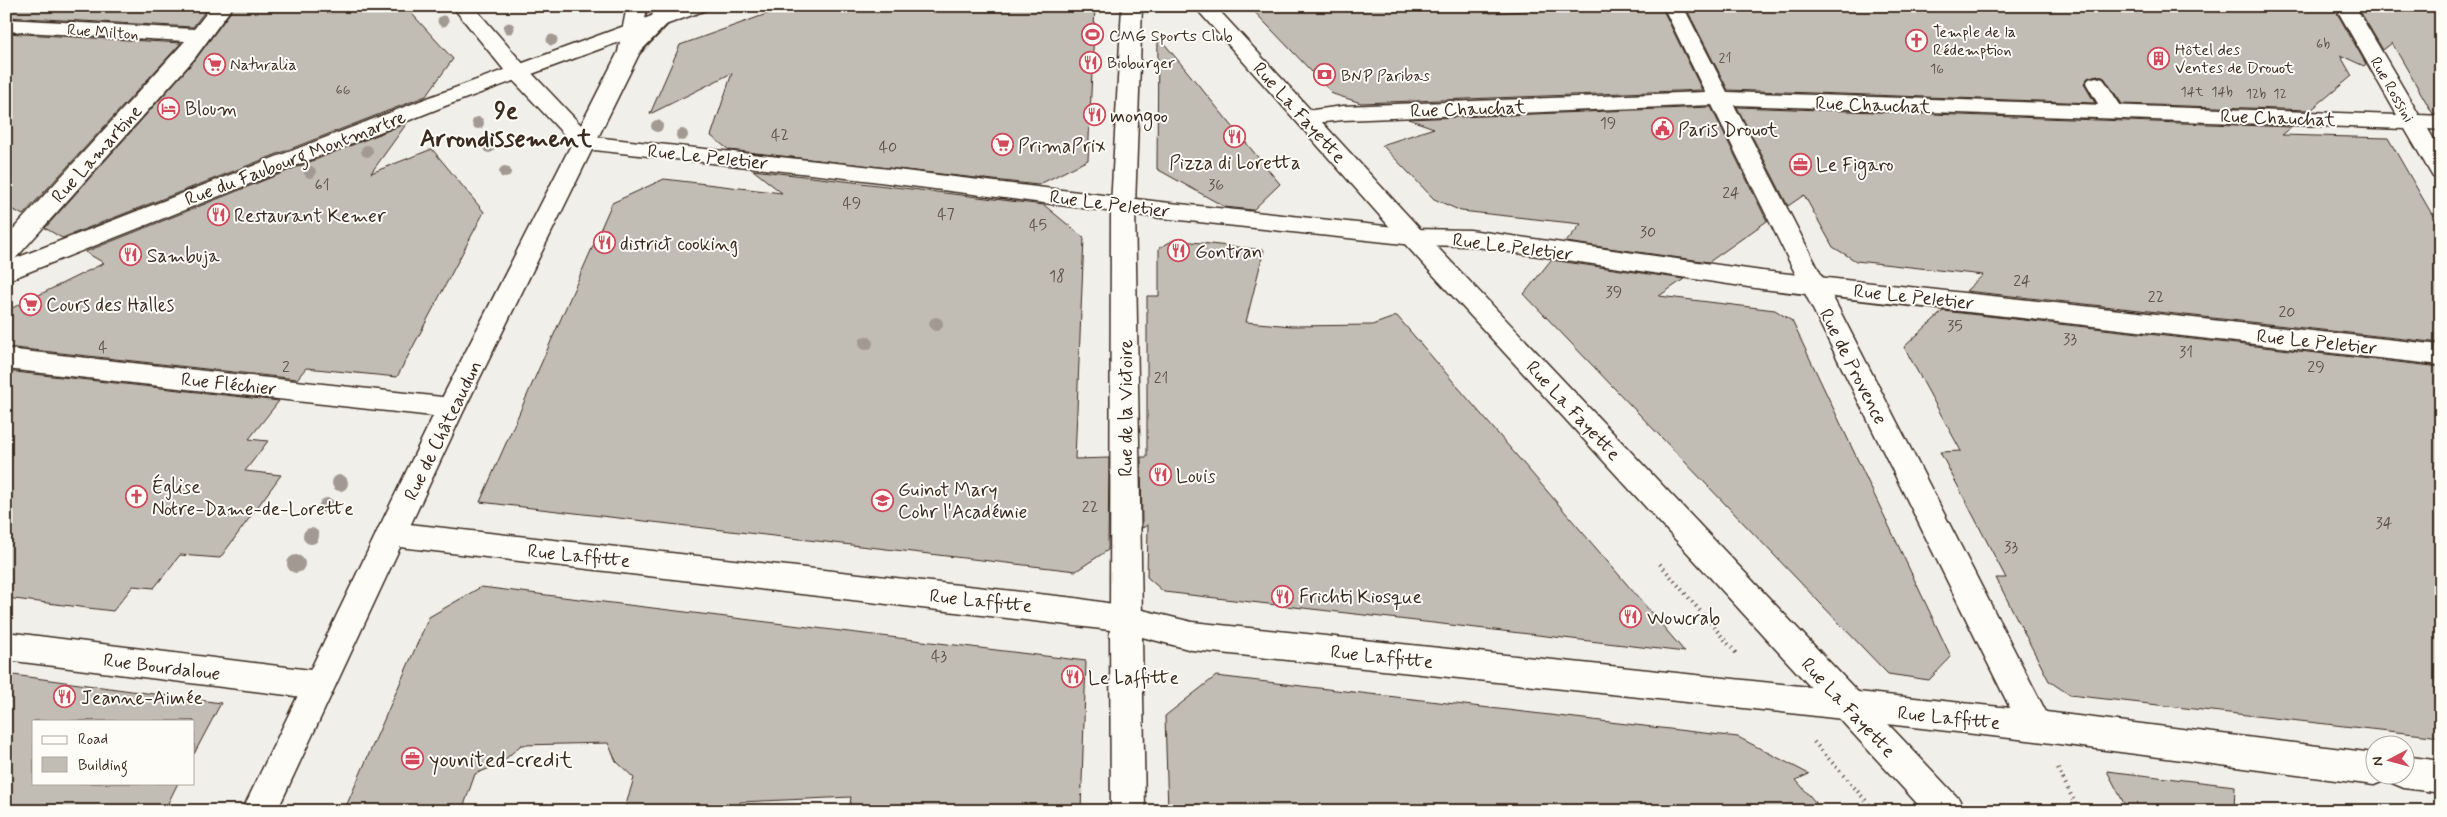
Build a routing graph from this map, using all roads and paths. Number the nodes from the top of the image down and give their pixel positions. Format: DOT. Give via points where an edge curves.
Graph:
graph roads {
  1 [pos="223,6"];
  2 [pos="462,6"];
  3 [pos="637,6"];
  4 [pos="699,6"];
  5 [pos="1132,6"];
  6 [pos="1204,6"];
  7 [pos="1673,6"];
  8 [pos="2345,6"];
  9 [pos="663,13"];
  10 [pos="6,25"];
  11 [pos="633,29"];
  12 [pos="200,36"];
  13 [pos="630,52"];
  14 [pos="517,71"];
  15 [pos="2096,83"];
  16 [pos="1719,98"];
  17 [pos="2112,111"];
  18 [pos="1306,117"];
  19 [pos="2412,122"];
  20 [pos="2441,123"];
  21 [pos="584,143"];
  22 [pos="2441,172"];
  23 [pos="1123,206"];
  24 [pos="1413,237"];
  25 [pos="6,253"];
  26 [pos="6,272"];
  27 [pos="1812,285"];
  28 [pos="2441,355"];
  29 [pos="6,359"];
  30 [pos="451,408"];
  31 [pos="391,534"];
  32 [pos="1126,619"];
  33 [pos="6,646"];
  34 [pos="319,686"];
  35 [pos="1849,706"];
  36 [pos="2036,726"];
  37 [pos="2053,760"];
  38 [pos="1832,762"];
  39 [pos="2364,768"];
  40 [pos="2414,773"];
  41 [pos="2441,777"];
  42 [pos="259,811"];
  43 [pos="1128,811"];
  44 [pos="1875,811"];
  45 [pos="1947,811"];
  46 [pos="2079,811"];
  1 -- 12 [label="street, Rue Lamartine"];
  2 -- 14 [label="street"];
  3 -- 11 [label="street, Rue de Châteaudun"];
  4 -- 9 [label="street, Rue du Faubourg Montmartre"];
  5 -- 23 [label="street, Rue de la Victoire"];
  6 -- 18 [label="street, Rue La Fayette"];
  7 -- 16 [label="street, Rue de Provence"];
  8 -- 19 [label="street, Rue Rossini"];
  9 -- 11 [label="street, Rue du Faubourg Montmartre"];
  9 -- 13 [label="lane, Rue de Châteaudun"];
  10 -- 12 [label="street, Rue Milton"];
  11 -- 13 [label="street, Rue de Châteaudun"];
  11 -- 14 [label="street, Rue du Faubourg Montmartre"];
  12 -- 25 [label="street, Rue Lamartine"];
  13 -- 21 [label="street, Rue de Châteaudun"];
  14 -- 21 [label="street"];
  14 -- 26 [label="street, Rue du Faubourg Montmartre"];
  15 -- 17 [label="lane"];
  16 -- 17 [label="street, Rue Chauchat"];
  16 -- 18 [label="street, Rue Chauchat"];
  16 -- 27 [label="street, Rue de Provence"];
  17 -- 19 [label="street, Rue Chauchat"];
  18 -- 24 [label="street, Rue La Fayette"];
  19 -- 20 [label="street, Rue Chauchat"];
  19 -- 22 [label="street, Rue Rossini"];
  21 -- 23 [label="street, Rue Le Peletier" via="864,173"];
  21 -- 30 [label="street, Rue de Châteaudun"];
  23 -- 24 [label="street, Rue Le Peletier"];
  23 -- 32 [label="street, Rue de la Victoire"];
  24 -- 27 [label="street, Rue Le Peletier" via="1470,238"];
  24 -- 35 [label="street, Rue La Fayette"];
  27 -- 28 [label="street, Rue Le Peletier"];
  27 -- 36 [label="street, Rue de Provence"];
  29 -- 30 [label="street, Rue Fléchier"];
  30 -- 31 [label="street, Rue de Châteaudun"];
  31 -- 32 [label="street, Rue Laffitte"];
  31 -- 34 [label="street, Rue de Châteaudun"];
  32 -- 35 [label="street, Rue Laffitte" via="1192,636"];
  32 -- 43 [label="street, Rue de la Victoire"];
  33 -- 34 [label="street, Rue Bourdaloue"];
  34 -- 42 [label="street, Rue de Châteaudun"];
  35 -- 36 [label="street, Rue Laffitte"];
  35 -- 45 [label="street, Rue La Fayette"];
  36 -- 39 [label="street, Rue Laffitte"];
  37 -- 46 [label="path"];
  38 -- 44 [label="path"];
  40 -- 41 [label="street"];
}
